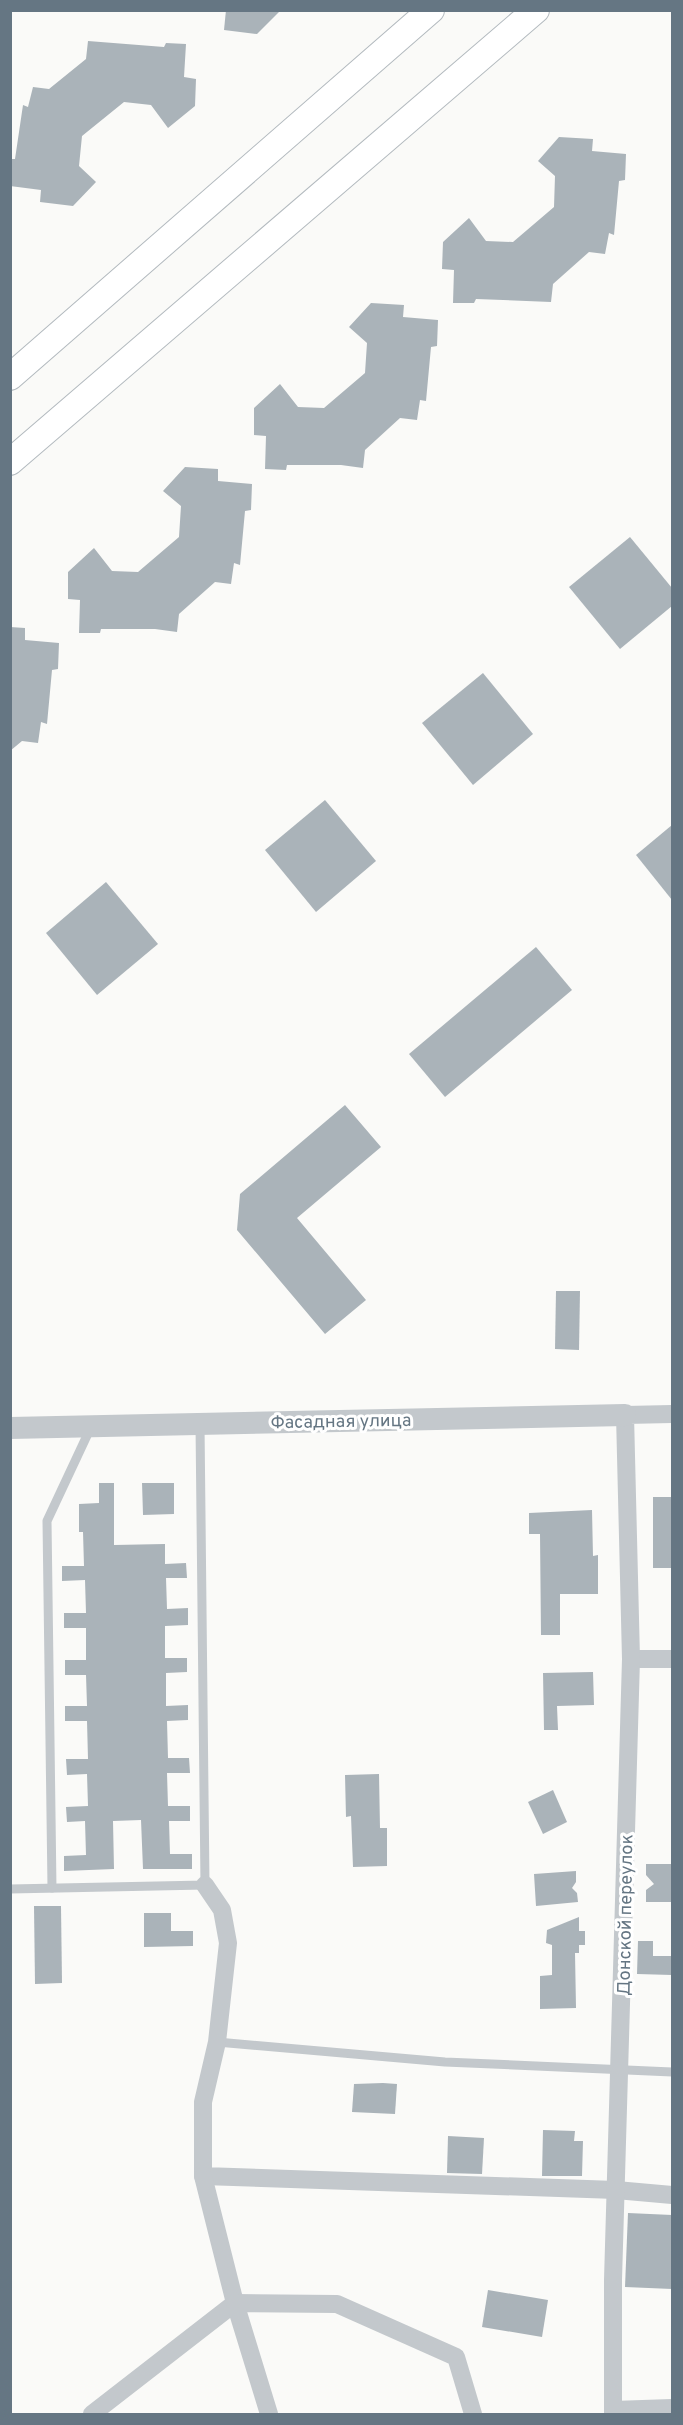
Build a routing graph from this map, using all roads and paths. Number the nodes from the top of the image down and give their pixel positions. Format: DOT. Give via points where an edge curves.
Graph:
graph roads {
  1 [pos="431,10"];
  2 [pos="536,10"];
  3 [pos="10,377"];
  4 [pos="10,462"];
  5 [pos="672,1414"];
  6 [pos="625,1415"];
  7 [pos="200,1424"];
  8 [pos="92,1426"];
  9 [pos="10,1428"];
  10 [pos="631,1659"];
  11 [pos="672,1659"];
  12 [pos="205,1885"];
  13 [pos="52,1888"];
  14 [pos="10,1889"];
  15 [pos="217,2042"];
  16 [pos="621,2069"];
  17 [pos="672,2072"];
  18 [pos="203,2176"];
  19 [pos="616,2190"];
  20 [pos="672,2195"];
  21 [pos="235,2303"];
  22 [pos="672,2409"];
  23 [pos="613,2412"];
  24 [pos="92,2415"];
  25 [pos="269,2415"];
  26 [pos="472,2415"];
  1 -- 3 [label="main road"];
  2 -- 4 [label="main road"];
  5 -- 6 [label="street, Фасадная улица"];
  6 -- 7 [label="street, Фасадная улица"];
  6 -- 10 [label="street, Донской переулок"];
  7 -- 8 [label="street, Фасадная улица"];
  7 -- 12 [label="lane"];
  8 -- 9 [label="street, Фасадная улица"];
  8 -- 13 [label="lane" via="47,1521"];
  10 -- 11 [label="street"];
  10 -- 16 [label="street, Донской переулок"];
  12 -- 13 [label="lane"];
  12 -- 15 [label="street" via="222,1910 228,1943"];
  13 -- 14 [label="lane"];
  15 -- 16 [label="lane" via="445,2062"];
  15 -- 18 [label="street" via="203,2102"];
  16 -- 17 [label="lane"];
  16 -- 19 [label="street, Донской переулок"];
  18 -- 19 [label="street"];
  18 -- 21 [label="street"];
  19 -- 20 [label="street"];
  19 -- 23 [label="street, Донской переулок"];
  21 -- 24 [label="street"];
  21 -- 25 [label="street"];
  21 -- 26 [label="street" via="337,2304 456,2357"];
  22 -- 23 [label="street"];
}
